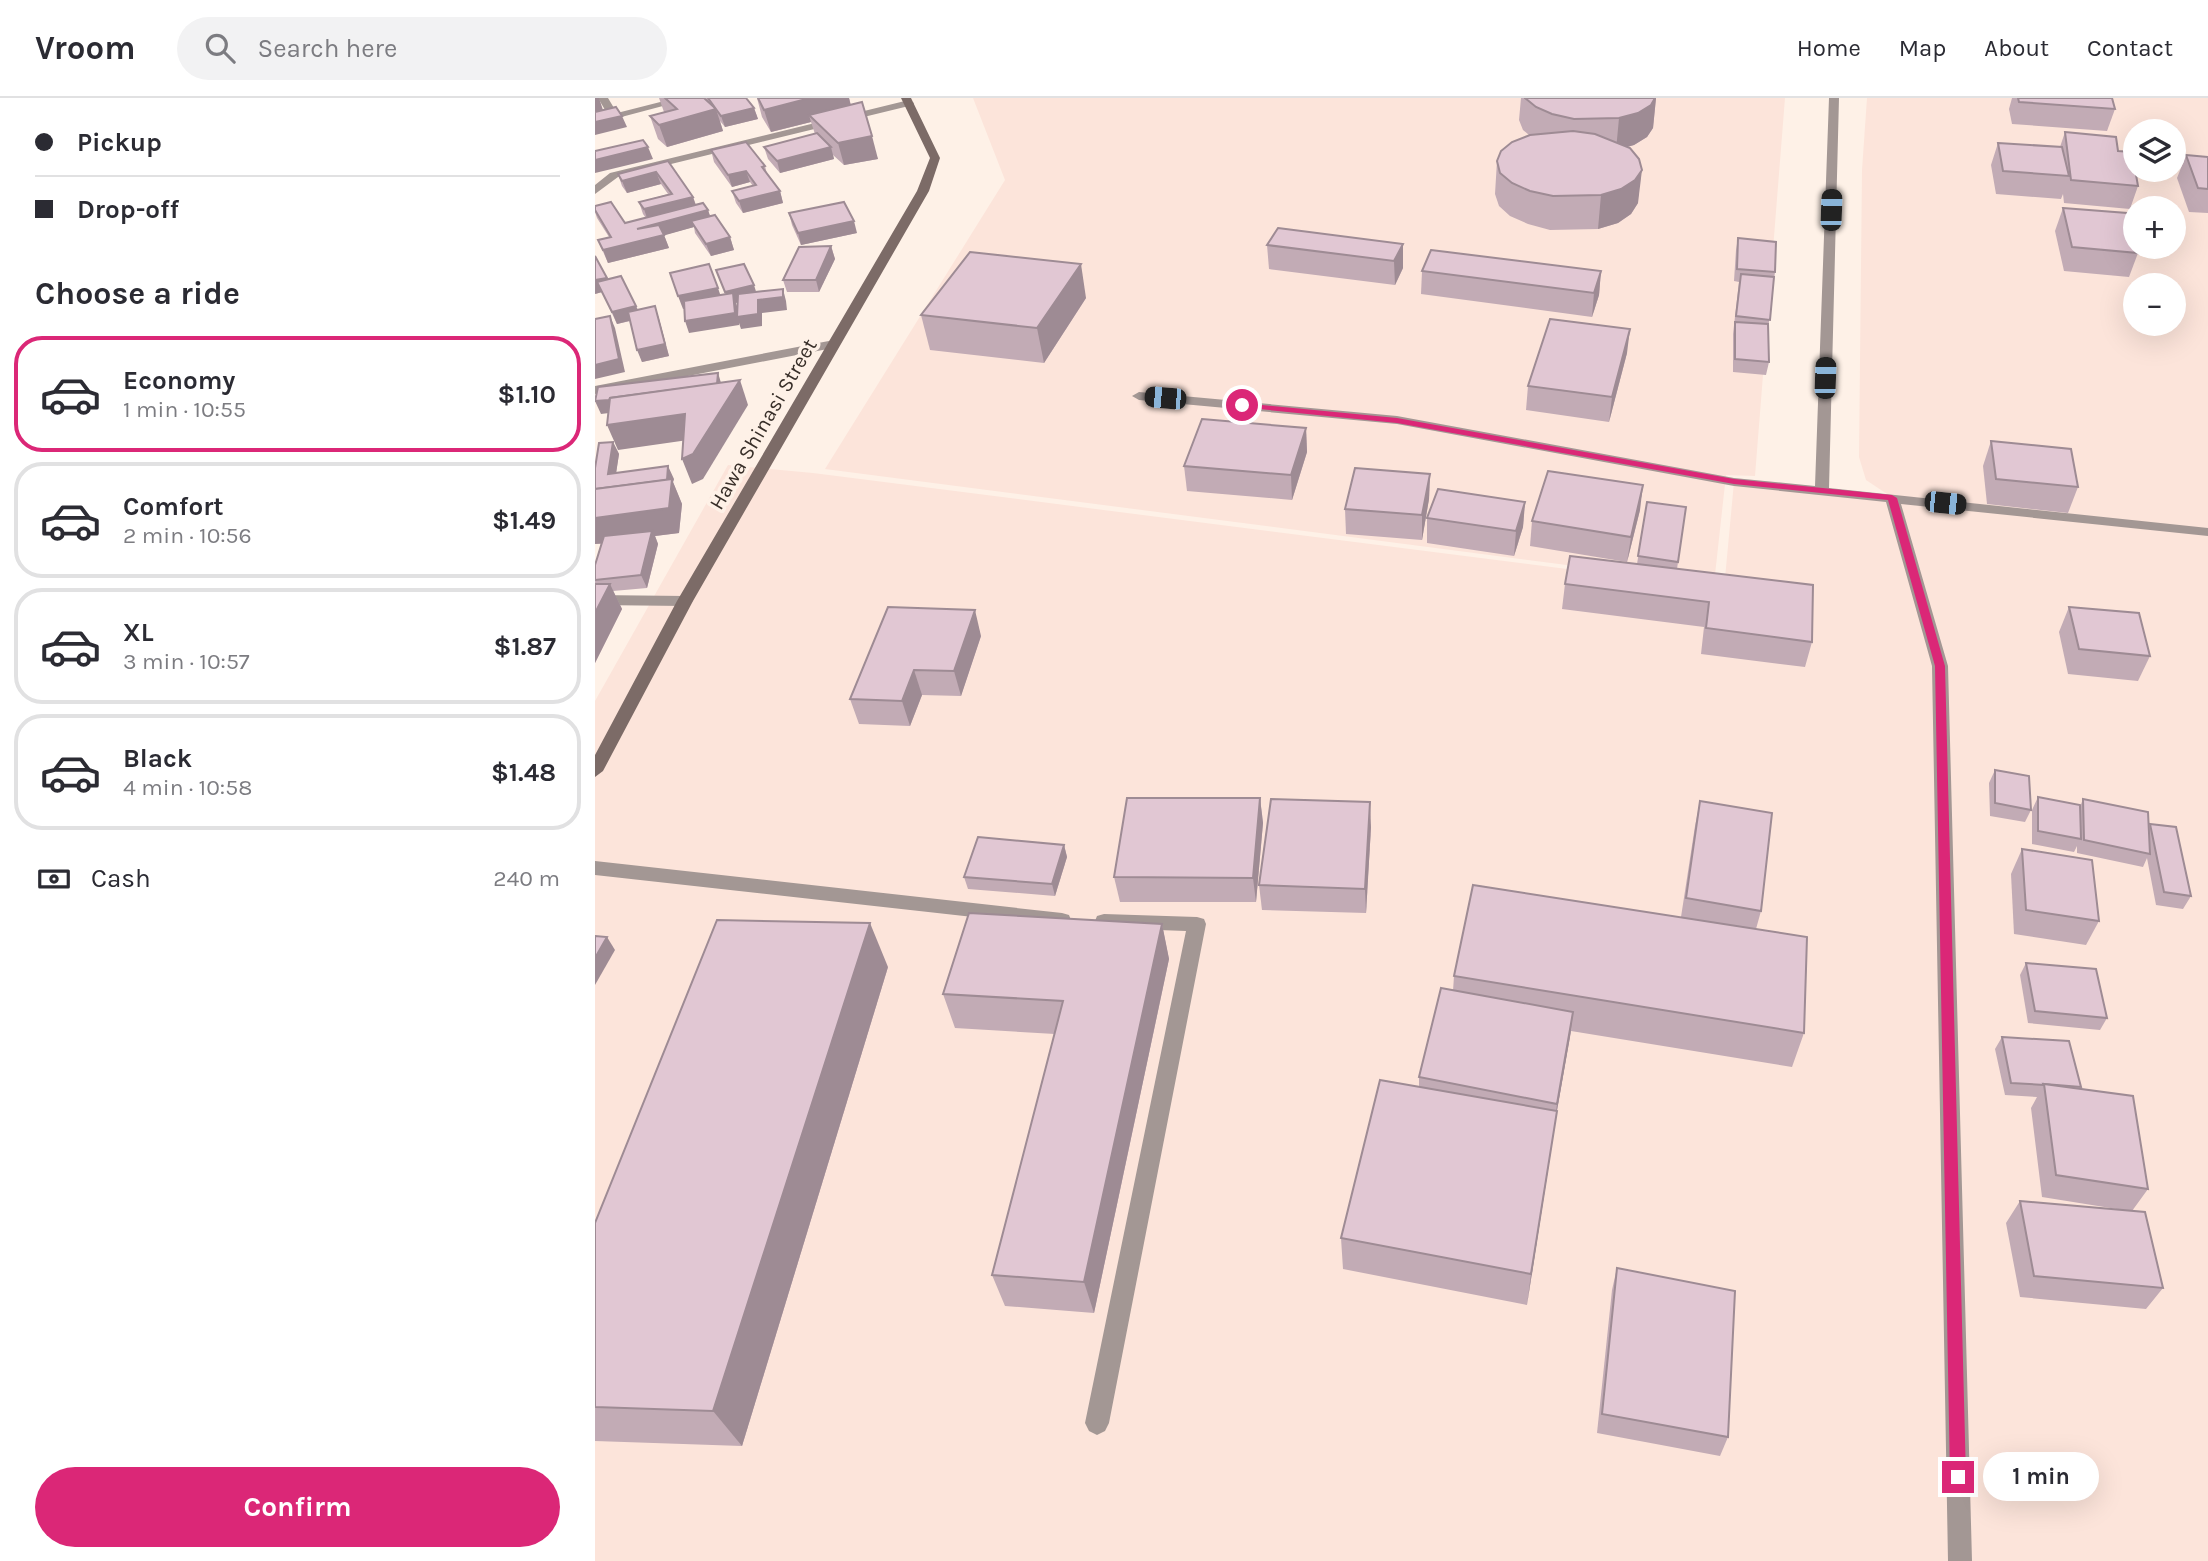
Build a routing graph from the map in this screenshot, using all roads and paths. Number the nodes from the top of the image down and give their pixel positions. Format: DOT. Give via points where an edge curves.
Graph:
graph roads {
  1 [pos="603,98"];
  2 [pos="688,98"];
  3 [pos="1834,98"];
  4 [pos="908,101"];
  5 [pos="614,117"];
  6 [pos="595,121"];
  7 [pos="595,191"];
  8 [pos="834,344"];
  9 [pos="595,390"];
  10 [pos="1139,396"];
  11 [pos="1822,490"];
  12 [pos="1892,498"];
  13 [pos="2208,532"];
  14 [pos="595,600"];
  15 [pos="685,601"];
  16 [pos="595,771"];
  17 [pos="595,868"];
  18 [pos="1097,1423"];
  19 [pos="1960,1561"];
  1 -- 5 [label="street"];
  2 -- 5 [label="street"];
  3 -- 11 [label="street"];
  4 -- 7 [label="street" via="629,171 606,180"];
  4 -- 8 [label="street, Hawa Shinasi Street" via="935,158 923,191"];
  5 -- 6 [label="street"];
  8 -- 9 [label="street"];
  8 -- 15 [label="street, Hawa Shinasi Street"];
  10 -- 11 [label="street" via="1397,420 1734,482"];
  11 -- 12 [label="street"];
  12 -- 13 [label="street"];
  12 -- 19 [label="street" via="1940,666"];
  14 -- 15 [label="street"];
  15 -- 16 [label="street, Hawa Shinasi Street"];
  17 -- 18 [label="street" via="1071,920 1197,924"];
}
